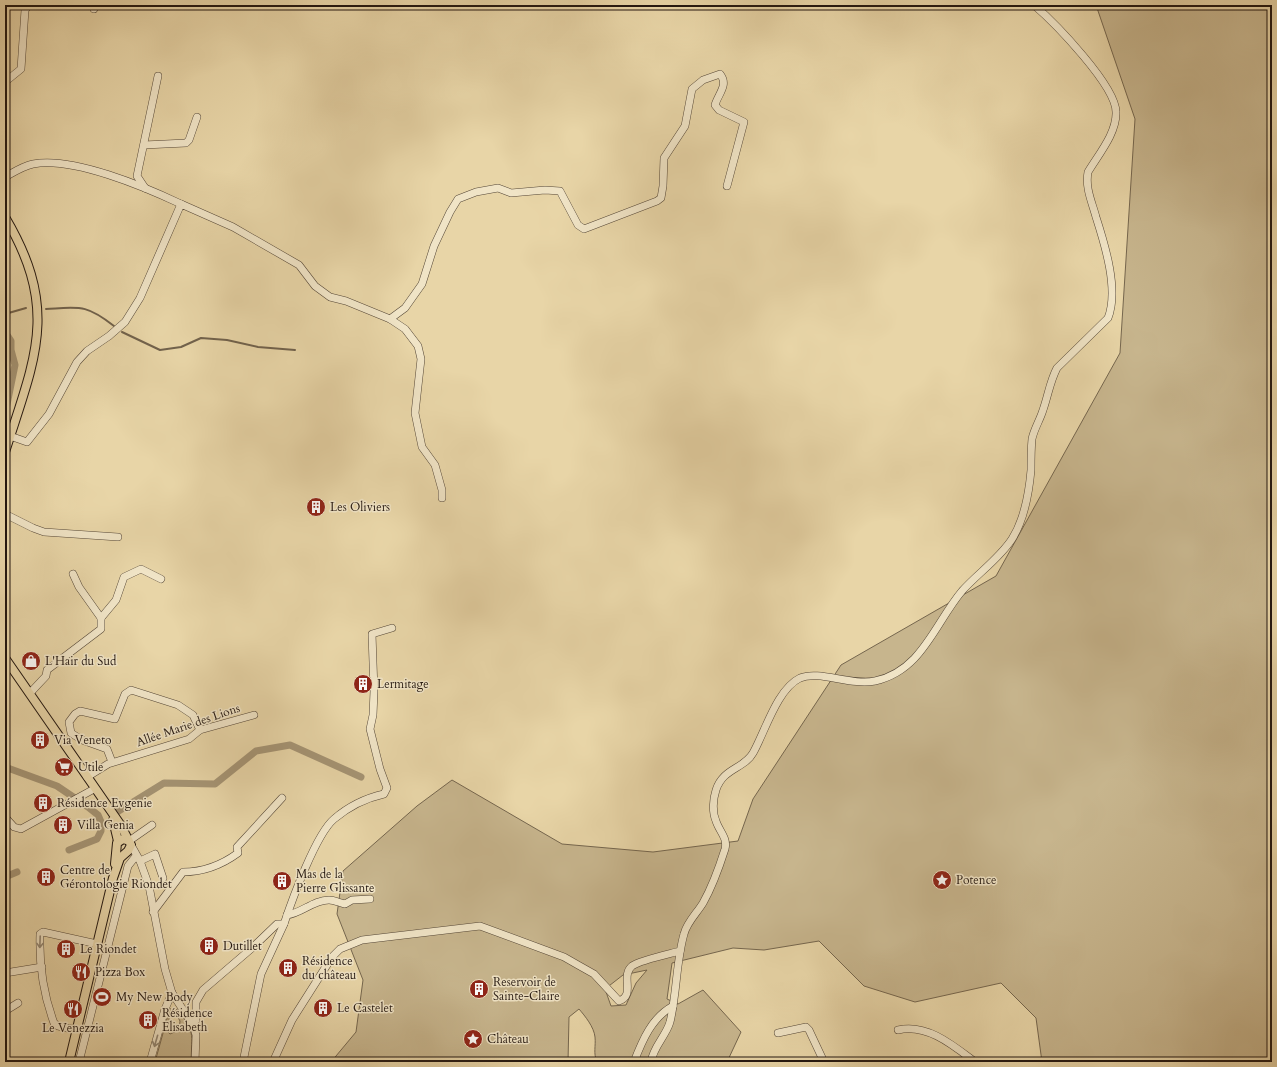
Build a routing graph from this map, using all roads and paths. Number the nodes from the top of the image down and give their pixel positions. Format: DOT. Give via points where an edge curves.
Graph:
graph roads {
  1 [pos="29,5"];
  2 [pos="1034,5"];
  3 [pos="158,76"];
  4 [pos="5,82"];
  5 [pos="197,117"];
  6 [pos="144,144"];
  7 [pos="5,177"];
  8 [pos="727,186"];
  9 [pos="145,188"];
  10 [pos="181,204"];
  11 [pos="5,217"];
  12 [pos="390,319"];
  13 [pos="10,436"];
  14 [pos="5,452"];
  15 [pos="442,498"];
  16 [pos="5,514"];
  17 [pos="118,537"];
  18 [pos="73,574"];
  19 [pos="161,579"];
  20 [pos="101,618"];
  21 [pos="392,628"];
  22 [pos="5,658"];
  23 [pos="30,693"];
  24 [pos="254,714"];
  25 [pos="200,730"];
  26 [pos="112,762"];
  27 [pos="87,777"];
  28 [pos="94,789"];
  29 [pos="282,798"];
  30 [pos="111,813"];
  31 [pos="5,817"];
  32 [pos="152,825"];
  33 [pos="117,844"];
  34 [pos="131,850"];
  35 [pos="113,878"];
  36 [pos="163,878"];
  37 [pos="370,899"];
  38 [pos="154,912"];
  39 [pos="287,915"];
  40 [pos="284,924"];
  41 [pos="97,944"];
  42 [pos="680,951"];
  43 [pos="42,967"];
  44 [pos="5,973"];
  45 [pos="172,993"];
  46 [pos="18,1003"];
  47 [pos="673,1006"];
  48 [pos="5,1011"];
  49 [pos="193,1025"];
  50 [pos="76,1030"];
  51 [pos="898,1030"];
  52 [pos="778,1033"];
  53 [pos="69,1062"];
  54 [pos="80,1062"];
  55 [pos="150,1062"];
  56 [pos="195,1062"];
  57 [pos="243,1062"];
  58 [pos="273,1062"];
  59 [pos="634,1062"];
  60 [pos="651,1062"];
  61 [pos="824,1062"];
  62 [pos="975,1062"];
  1 -- 4 [label="street" via="25,10 21,69"];
  2 -- 42 [label="street" via="1067,36 1098,76 1112,97 1117,111 1109,137 1088,172 1087,179 1110,274 1112,310 1108,318 1057,368 1052,377 1032,439 1030,482 1024,510 1012,539 961,592 921,653 896,673 873,682 850,682 817,676 800,678 785,692 752,755 720,780 713,810 726,840 725,848 712,885 686,928"];
  3 -- 6 [label="street"];
  5 -- 6 [label="street" via="186,143"];
  6 -- 9 [label="street" via="137,176"];
  7 -- 9 [label="street" via="23,167 46,162 64,164"];
  8 -- 12 [label="street" via="744,122 719,110 715,105 724,84 720,74 703,80 692,89 684,126 664,158 663,186 658,201 584,230 578,225 560,191 511,193 498,188 467,195 458,199 450,212 434,246 422,284 405,308"];
  9 -- 10 [label="street"];
  10 -- 12 [label="street" via="233,227 299,264 316,286 330,297"];
  10 -- 13 [label="street" via="140,298 125,322 87,351 77,362 49,414 27,442"];
  11 -- 13 [label="main road" via="28,262 38,312 35,351"];
  12 -- 15 [label="street" via="405,329 418,346 421,370 416,422 422,447 435,466"];
  13 -- 14 [label="main road"];
  16 -- 17 [label="street" via="44,532"];
  18 -- 20 [label="street"];
  19 -- 20 [label="street" via="141,569 124,577 116,600"];
  20 -- 23 [label="street" via="101,629 47,670 46,676"];
  21 -- 39 [label="street" via="372,634 374,691 370,729 387,788 384,794 369,797 333,820 316,845"];
  22 -- 23 [label="main road"];
  23 -- 27 [label="main road"];
  24 -- 25 [label="street, Allée Marie des Lions"];
  25 -- 26 [label="street, Allée Marie des Lions" via="189,739"];
  25 -- 26 [label="street" via="193,715 178,705 131,690 125,694 114,719 80,711 69,722 71,733 107,749"];
  26 -- 27 [label="street, Allée Marie des Lions"];
  27 -- 28 [label="main road"];
  28 -- 30 [label="main road"];
  28 -- 31 [label="street" via="21,829 17,829"];
  29 -- 38 [label="street" via="237,847 238,853 228,860 202,870 183,872"];
  30 -- 33 [label="main road"];
  30 -- 34 [label="main road" via="120,824"];
  32 -- 34 [label="street"];
  33 -- 34 [label="main road" via="120,852"];
  33 -- 34 [label="main road" via="123,839"];
  33 -- 35 [label="main road"];
  34 -- 35 [label="main road" via="118,861"];
  34 -- 36 [label="street" via="155,854"];
  34 -- 38 [label="street" via="149,886"];
  34 -- 54 [label="street"];
  35 -- 41 [label="main road"];
  37 -- 39 [label="street" via="352,900 344,904 329,900 311,904 298,914"];
  38 -- 45 [label="street"];
  39 -- 40 [label="street"];
  40 -- 49 [label="street" via="277,924 203,990 196,1002 196,1020"];
  40 -- 57 [label="street" via="261,974"];
  41 -- 43 [label="street, one-way" via="43,932 40,934"];
  41 -- 50 [label="main road"];
  42 -- 47 [label="street"];
  42 -- 58 [label="street" via="642,961 632,967 628,972 628,994 619,1001 594,974 578,964 480,926 362,940 340,949 332,957 292,1020"];
  43 -- 44 [label="street"];
  43 -- 50 [label="street" via="54,1023"];
  45 -- 49 [label="street"];
  45 -- 55 [label="street, one-way"];
  46 -- 48 [label="street"];
  47 -- 59 [label="street" via="666,1010 644,1038"];
  47 -- 60 [label="street" via="669,1025"];
  49 -- 56 [label="street" via="196,1035"];
  50 -- 53 [label="main road"];
  51 -- 62 [label="street" via="906,1028 932,1034 953,1044"];
  52 -- 61 [label="street" via="804,1027 809,1030"];
}
